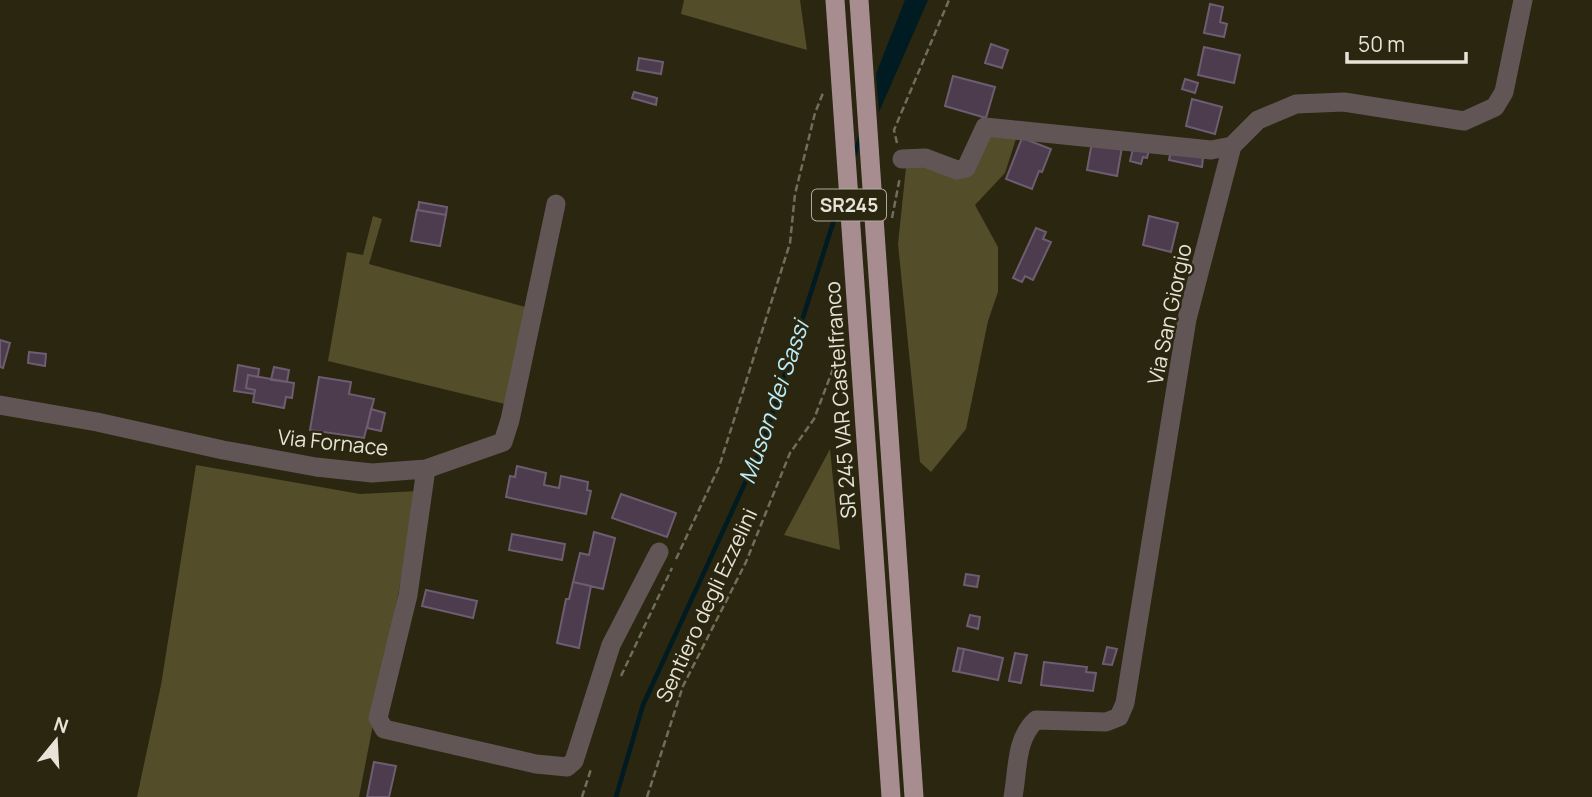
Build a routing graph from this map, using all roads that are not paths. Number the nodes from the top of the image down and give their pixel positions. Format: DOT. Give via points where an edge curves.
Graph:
graph roads {
  1 [pos="835,0"];
  2 [pos="859,0"];
  3 [pos="1523,0"];
  4 [pos="1231,146"];
  5 [pos="902,159"];
  6 [pos="556,204"];
  7 [pos="0,405"];
  8 [pos="426,469"];
  9 [pos="659,552"];
  10 [pos="891,797"];
  11 [pos="914,797"];
  12 [pos="1013,797"];
  1 -- 10 [label="highway, SR 245 VAR Castelfranco / SR245"];
  2 -- 11 [label="highway, SR245"];
  3 -- 4 [label="street" via="1504,92 1496,107 1464,121 1344,102 1296,104 1258,120"];
  4 -- 5 [label="street" via="1211,150 985,127 965,168 957,170 925,158"];
  4 -- 12 [label="street, Via San Giorgio" via="1188,319 1125,703 1119,717 1106,722 1036,720 1021,742"];
  6 -- 8 [label="street, Via Fornace" via="503,442"];
  7 -- 8 [label="street, Via Fornace" via="316,467 372,473"];
  8 -- 9 [label="street" via="408,595 378,718 384,729 536,764 567,766 574,761 611,645"];
}
